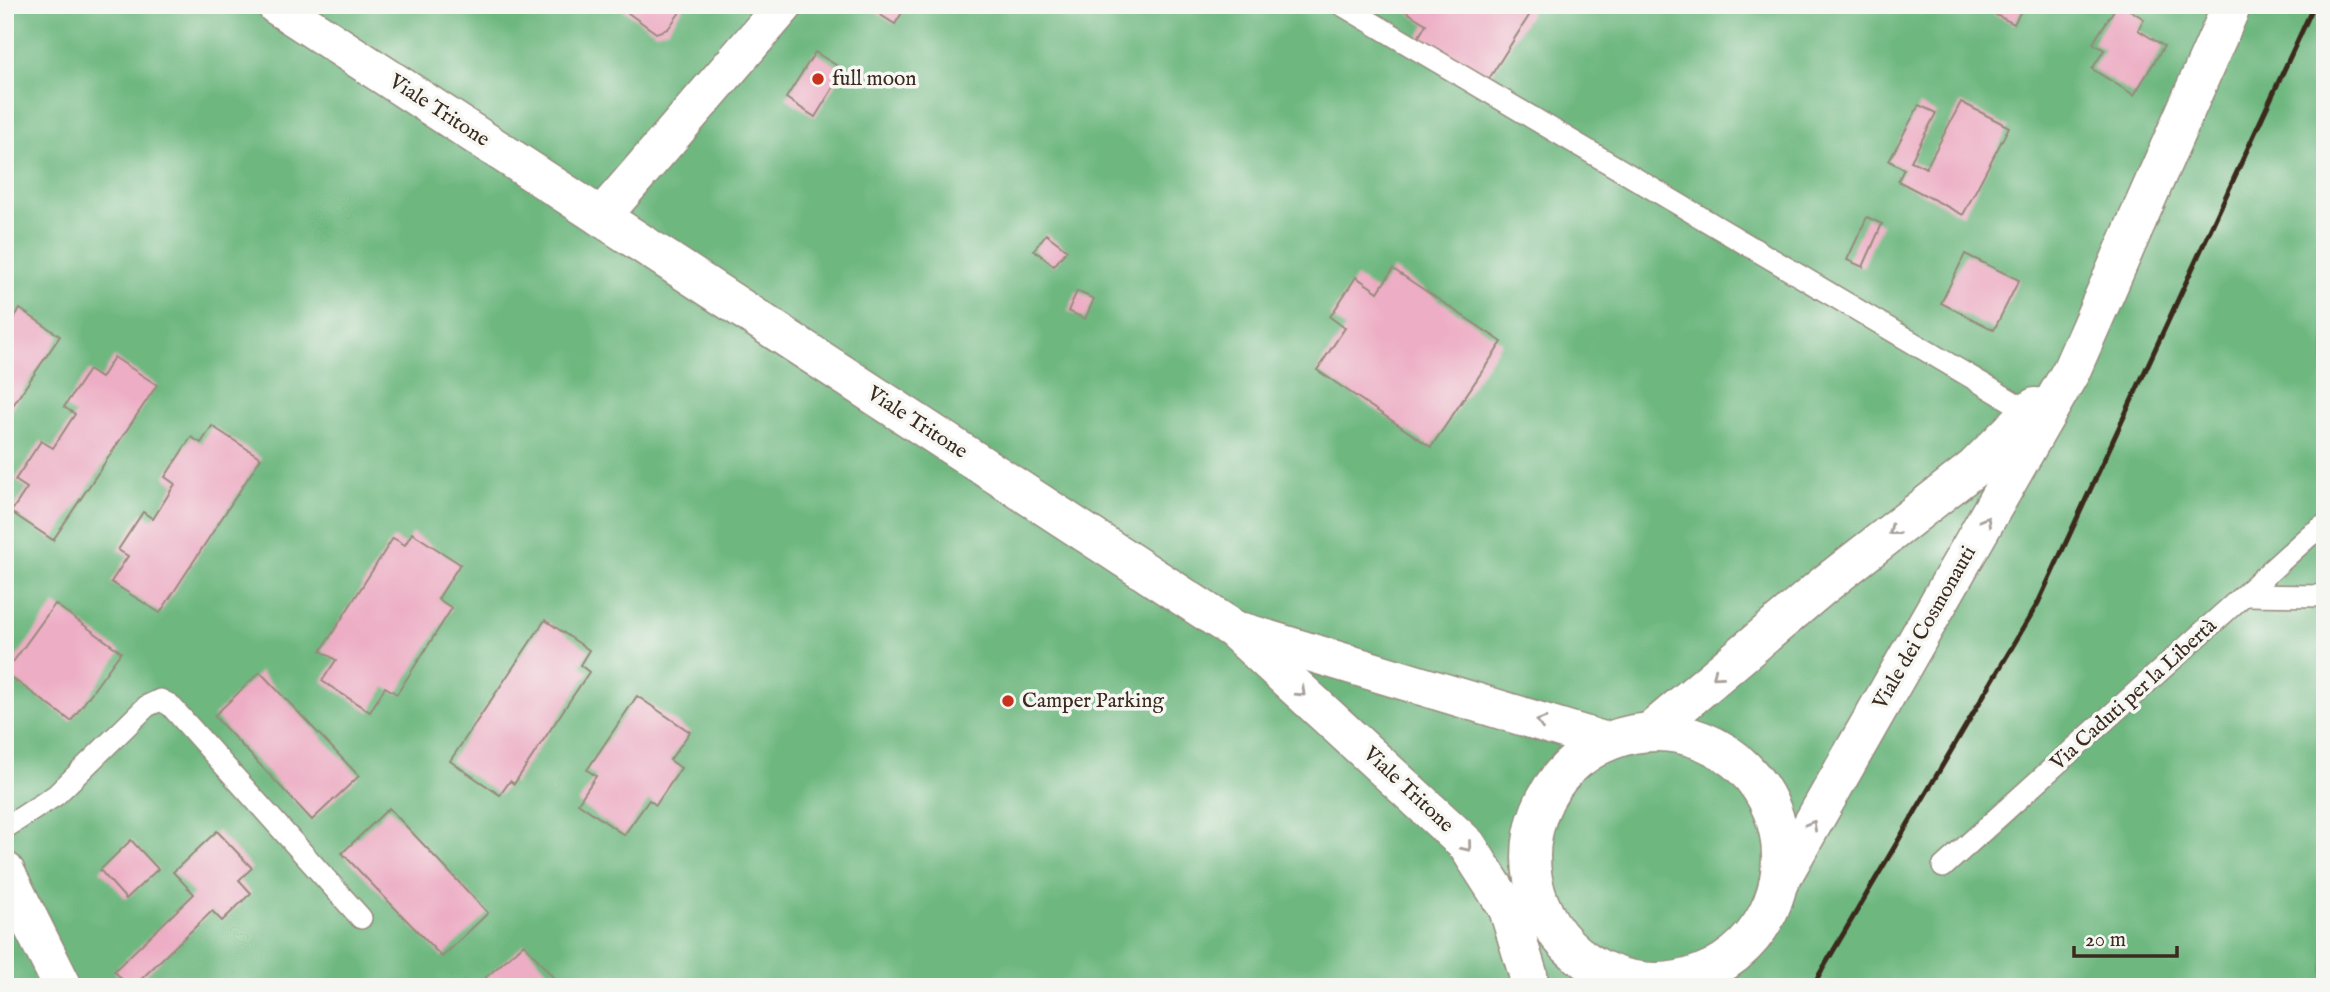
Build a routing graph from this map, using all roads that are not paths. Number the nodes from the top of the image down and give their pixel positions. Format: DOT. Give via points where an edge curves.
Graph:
graph roads {
  1 [pos="276,5"];
  2 [pos="784,5"];
  3 [pos="1342,5"];
  4 [pos="2232,5"];
  5 [pos="601,217"];
  6 [pos="2071,371"];
  7 [pos="2031,412"];
  8 [pos="2325,517"];
  9 [pos="2319,533"];
  10 [pos="2245,595"];
  11 [pos="2325,596"];
  12 [pos="1233,629"];
  13 [pos="1650,732"];
  14 [pos="1607,742"];
  15 [pos="5,828"];
  16 [pos="1531,865"];
  17 [pos="1943,867"];
  18 [pos="5,871"];
  19 [pos="1778,884"];
  20 [pos="1508,909"];
  21 [pos="361,918"];
  22 [pos="1555,932"];
  23 [pos="1673,984"];
  24 [pos="63,987"];
  25 [pos="1529,987"];
  1 -- 5 [label="street, Viale Tritone"];
  2 -- 5 [label="street"];
  3 -- 7 [label="lane"];
  4 -- 6 [label="street, Viale dei Cosmonauti"];
  5 -- 12 [label="street, Viale Tritone"];
  6 -- 7 [label="street, Viale dei Cosmonauti"];
  19 -- 6 [label="street, Viale dei Cosmonauti, one-way"];
  7 -- 13 [label="street, Viale dei Cosmonauti, one-way" via="1974,468 1823,586"];
  8 -- 9 [label="lane, Via Caduti per la Libertà"];
  9 -- 10 [label="lane, Via Caduti per la Libertà"];
  10 -- 11 [label="lane"];
  10 -- 17 [label="lane, Via Caduti per la Libertà"];
  14 -- 12 [label="street, Viale Tritone, one-way"];
  12 -- 20 [label="street, Viale Tritone, one-way" via="1467,845"];
  13 -- 14 [label="street"];
  13 -- 19 [label="street" via="1688,736 1723,751 1752,777 1771,809 1780,846"];
  14 -- 16 [label="street" via="1580,757 1558,778 1532,834"];
  15 -- 21 [label="lane" via="56,795 147,706 160,700 170,705"];
  16 -- 20 [label="street"];
  16 -- 22 [label="street" via="1538,900"];
  18 -- 24 [label="street"];
  19 -- 23 [label="street" via="1765,919 1742,949 1712,970"];
  20 -- 22 [label="street" via="1534,915"];
  20 -- 25 [label="street, Viale Tritone"];
  22 -- 23 [label="street" via="1578,956 1607,973 1639,982"];
}
